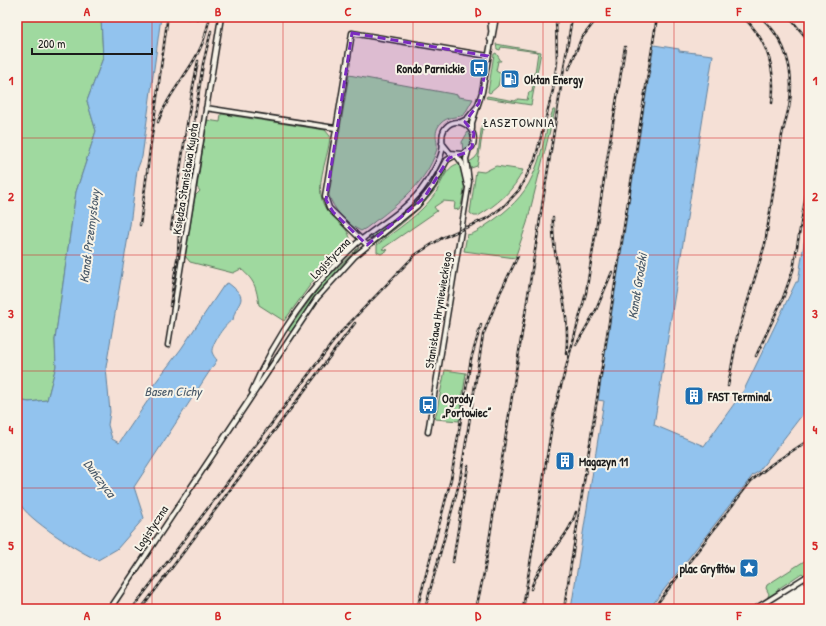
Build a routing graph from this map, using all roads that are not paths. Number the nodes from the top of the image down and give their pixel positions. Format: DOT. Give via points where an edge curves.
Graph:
graph roads {
  1 [pos="221,17"];
  2 [pos="490,17"];
  3 [pos="496,17"];
  4 [pos="491,39"];
  5 [pos="488,56"];
  6 [pos="479,103"];
  7 [pos="206,108"];
  8 [pos="459,122"];
  9 [pos="335,128"];
  10 [pos="472,130"];
  11 [pos="442,142"];
  12 [pos="469,151"];
  13 [pos="456,155"];
  14 [pos="467,192"];
  15 [pos="361,240"];
  16 [pos="367,246"];
  17 [pos="168,344"];
  18 [pos="246,403"];
  19 [pos="428,432"];
  20 [pos="809,575"];
  21 [pos="111,607"];
  22 [pos="754,609"];
  1 -- 7 [label="street, Księdza Stanisława Kujota"];
  2 -- 4 [label="street"];
  3 -- 4 [label="main road"];
  4 -- 5 [label="street"];
  5 -- 6 [label="street"];
  5 -- 9 [label="street" via="352,33"];
  6 -- 8 [label="street" via="468,118"];
  6 -- 10 [label="street"];
  7 -- 9 [label="street"];
  7 -- 17 [label="street, Księdza Stanisława Kujota"];
  8 -- 10 [label="street" via="467,124"];
  8 -- 11 [label="street" via="445,129"];
  9 -- 15 [label="street" via="326,200 333,212"];
  10 -- 12 [label="street" via="474,141"];
  11 -- 13 [label="street" via="448,152"];
  11 -- 15 [label="street, Logistyczna" via="436,166 418,193 400,211"];
  12 -- 13 [label="street"];
  12 -- 14 [label="street, Stanisława Hryniewieckiego" via="466,159 469,179"];
  13 -- 14 [label="street, Stanisława Hryniewieckiego" via="462,162"];
  13 -- 16 [label="street, Logistyczna" via="447,160 433,186 417,206"];
  14 -- 19 [label="street, Stanisława Hryniewieckiego"];
  15 -- 16 [label="street"];
  15 -- 18 [label="street, Logistyczna" via="326,275 300,308 268,357"];
  16 -- 18 [label="street, Logistyczna" via="321,293"];
  18 -- 21 [label="street, Logistyczna"];
  20 -- 22 [label="street"];
}
